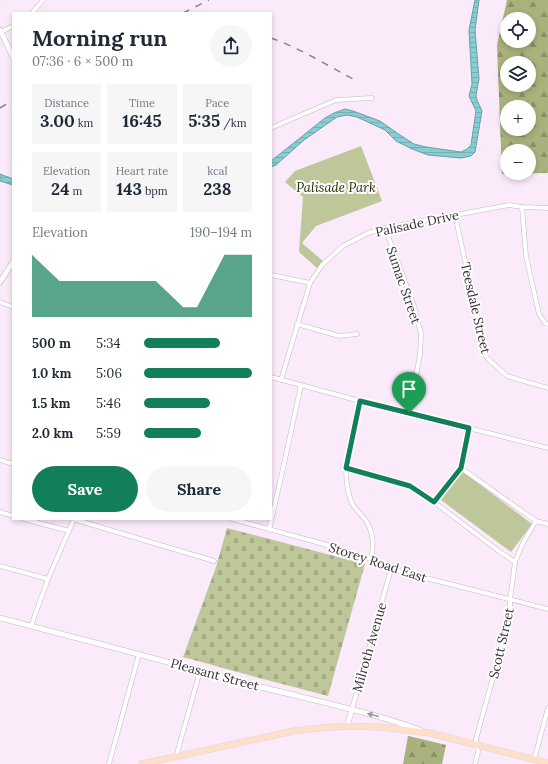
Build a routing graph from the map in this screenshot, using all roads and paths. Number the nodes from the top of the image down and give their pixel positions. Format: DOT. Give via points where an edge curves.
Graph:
graph roads {
  1 [pos="43,0"];
  2 [pos="33,12"];
  3 [pos="12,26"];
  4 [pos="1,31"];
  5 [pos="12,55"];
  6 [pos="372,98"];
  7 [pos="272,128"];
  8 [pos="522,207"];
  9 [pos="548,208"];
  10 [pos="455,215"];
  11 [pos="385,228"];
  12 [pos="12,264"];
  13 [pos="272,275"];
  14 [pos="0,282"];
  15 [pos="310,283"];
  16 [pos="0,302"];
  17 [pos="12,306"];
  18 [pos="297,324"];
  19 [pos="548,324"];
  20 [pos="357,334"];
  21 [pos="272,377"];
  22 [pos="281,380"];
  23 [pos="301,385"];
  24 [pos="548,388"];
  25 [pos="360,401"];
  26 [pos="409,413"];
  27 [pos="469,428"];
  28 [pos="548,448"];
  29 [pos="0,460"];
  30 [pos="12,464"];
  31 [pos="346,468"];
  32 [pos="461,468"];
  33 [pos="434,502"];
  34 [pos="0,512"];
  35 [pos="12,516"];
  36 [pos="272,517"];
  37 [pos="28,520"];
  38 [pos="74,520"];
  39 [pos="77,520"];
  40 [pos="235,520"];
  41 [pos="271,520"];
  42 [pos="536,521"];
  43 [pos="548,524"];
  44 [pos="269,530"];
  45 [pos="68,531"];
  46 [pos="371,559"];
  47 [pos="214,561"];
  48 [pos="515,562"];
  49 [pos="0,566"];
  50 [pos="391,569"];
  51 [pos="48,579"];
  52 [pos="510,600"];
  53 [pos="548,609"];
  54 [pos="0,619"];
  55 [pos="30,626"];
  56 [pos="139,654"];
  57 [pos="200,671"];
  58 [pos="548,708"];
  59 [pos="352,709"];
  60 [pos="348,726"];
  61 [pos="430,733"];
  62 [pos="477,745"];
  63 [pos="176,757"];
  64 [pos="534,760"];
  65 [pos="109,764"];
  66 [pos="142,764"];
  67 [pos="475,764"];
  68 [pos="548,764"];
  1 -- 2 [label="street"];
  3 -- 4 [label="street"];
  4 -- 5 [label="street"];
  6 -- 7 [label="street" via="336,100"];
  8 -- 9 [label="street, Palisade Drive"];
  8 -- 10 [label="street, Palisade Drive" via="510,205"];
  8 -- 19 [label="street" via="526,256 539,314"];
  10 -- 11 [label="street, Palisade Drive"];
  10 -- 24 [label="street, Teesdale Street" via="486,357 507,376"];
  11 -- 15 [label="street, Palisade Drive" via="342,246 322,265"];
  11 -- 26 [label="street, Sumac Street" via="414,306 421,334 420,355"];
  12 -- 14 [label="street"];
  13 -- 15 [label="street"];
  15 -- 18 [label="street, Palisade Drive"];
  16 -- 17 [label="street"];
  18 -- 20 [label="street" via="339,336"];
  18 -- 22 [label="street, Palisade Drive"];
  21 -- 22 [label="street"];
  22 -- 23 [label="street"];
  23 -- 25 [label="street"];
  23 -- 36 [label="street"];
  25 -- 26 [label="street"];
  25 -- 31 [label="street"];
  26 -- 27 [label="street"];
  27 -- 28 [label="street"];
  27 -- 32 [label="street"];
  29 -- 30 [label="street"];
  31 -- 33 [label="street" via="410,486"];
  31 -- 46 [label="street" via="348,491 353,505 367,523 373,540"];
  32 -- 33 [label="street"];
  32 -- 42 [label="street"];
  33 -- 48 [label="street"];
  34 -- 35 [label="street"];
  37 -- 45 [label="street"];
  38 -- 45 [label="street"];
  39 -- 47 [label="street"];
  40 -- 44 [label="street, Storey Road East"];
  41 -- 44 [label="street"];
  42 -- 43 [label="street"];
  42 -- 48 [label="street, Scott Street"];
  44 -- 46 [label="street, Storey Road East"];
  45 -- 51 [label="street"];
  46 -- 50 [label="street, Storey Road East"];
  48 -- 52 [label="street, Scott Street"];
  49 -- 51 [label="street"];
  50 -- 52 [label="street, Storey Road East"];
  50 -- 59 [label="street, Milroth Avenue"];
  51 -- 55 [label="street"];
  52 -- 53 [label="street, Storey Road East"];
  52 -- 62 [label="street, Scott Street" via="510,616 476,739"];
  54 -- 55 [label="street, Pleasant Street"];
  55 -- 56 [label="street, Pleasant Street"];
  56 -- 57 [label="street, Pleasant Street"];
  56 -- 65 [label="street"];
  57 -- 59 [label="street, Pleasant Street"];
  57 -- 63 [label="street"];
  58 -- 64 [label="street"];
  59 -- 60 [label="street, Milroth Avenue"];
  61 -- 59 [label="street, Pleasant Street, one-way"];
  60 -- 61 [label="main road"];
  60 -- 63 [label="main road" via="294,731"];
  61 -- 62 [label="main road"];
  62 -- 64 [label="main road"];
  62 -- 67 [label="street, Scott Street"];
  63 -- 66 [label="main road"];
  64 -- 68 [label="main road"];
}
